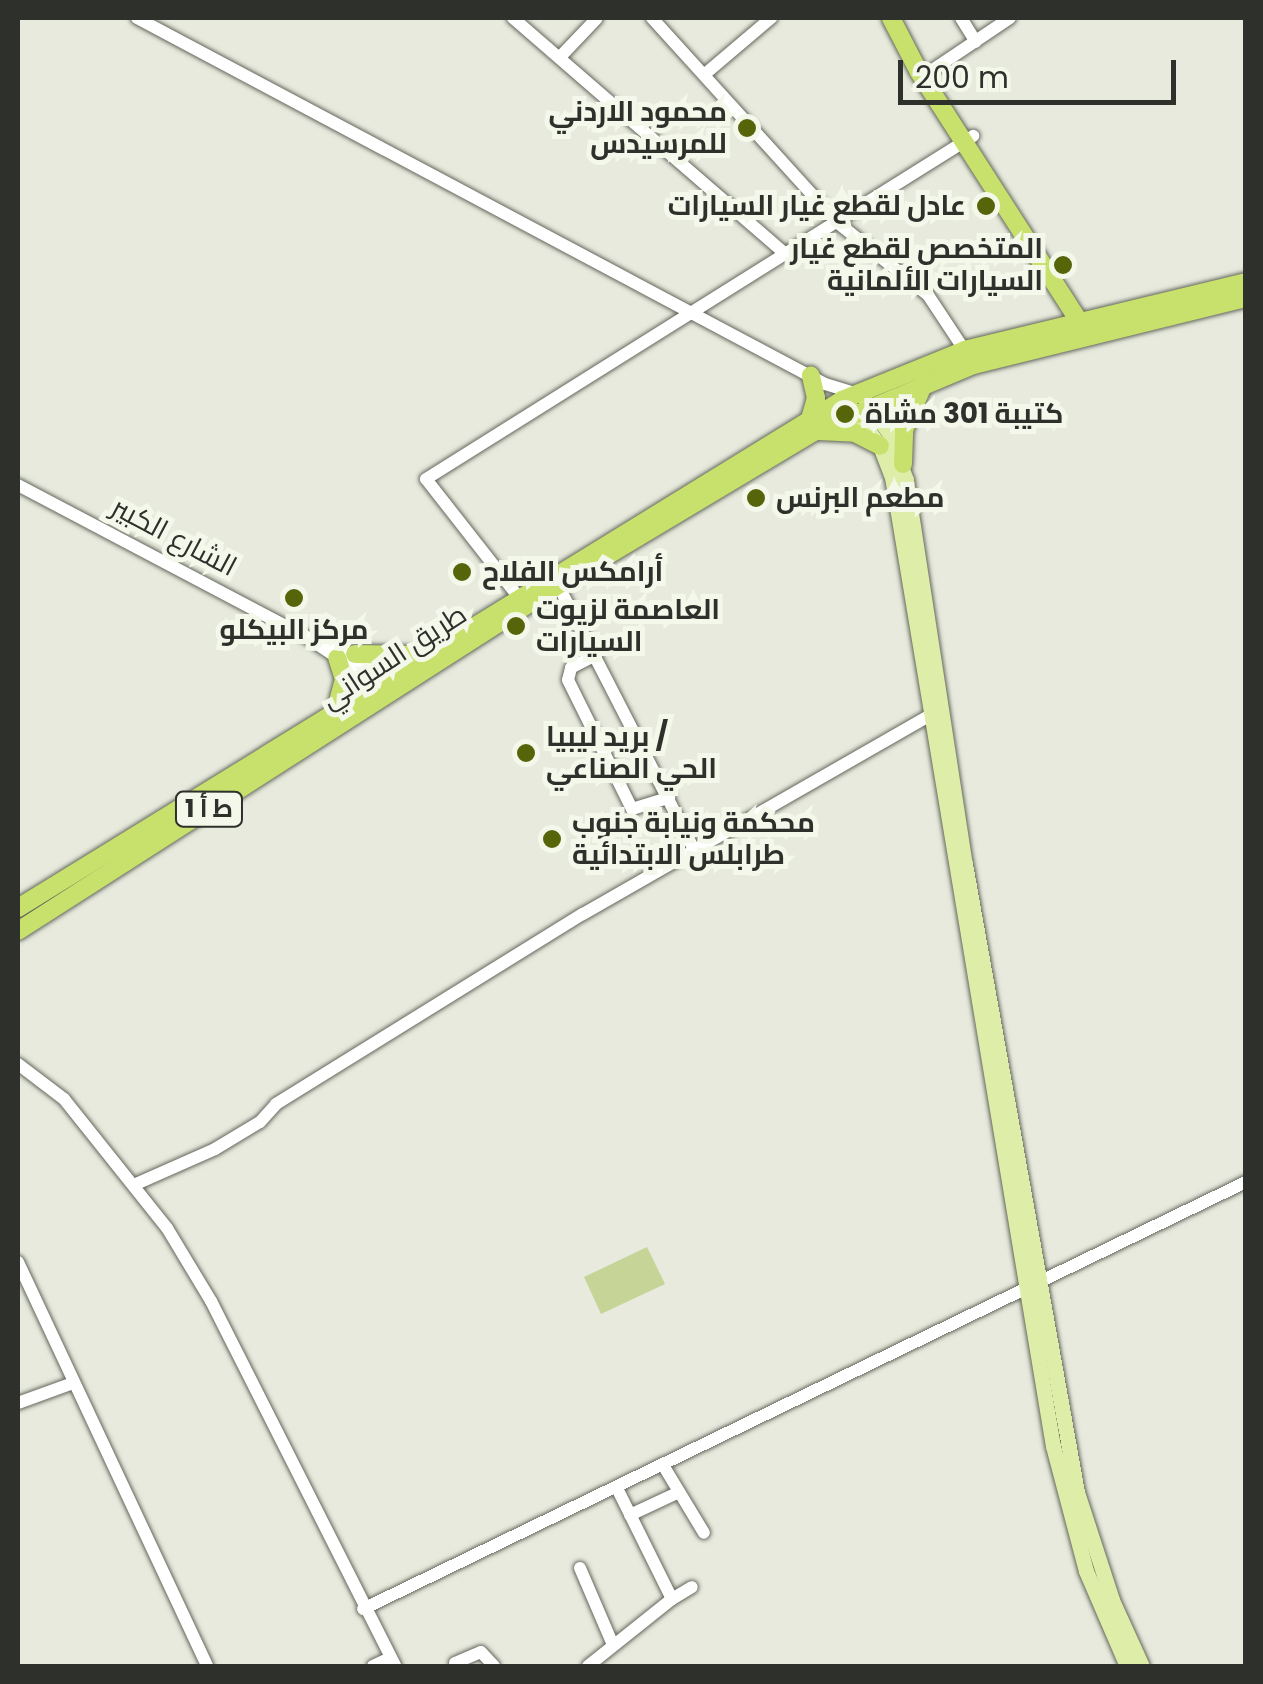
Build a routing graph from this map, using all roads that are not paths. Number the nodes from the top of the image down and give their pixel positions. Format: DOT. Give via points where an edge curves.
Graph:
graph roads {
  1 [pos="137,18"];
  2 [pos="513,18"];
  3 [pos="597,18"];
  4 [pos="652,18"];
  5 [pos="767,18"];
  6 [pos="891,18"];
  7 [pos="902,18"];
  8 [pos="961,18"];
  9 [pos="1010,18"];
  10 [pos="976,42"];
  11 [pos="561,56"];
  12 [pos="930,71"];
  13 [pos="706,74"];
  14 [pos="969,139"];
  15 [pos="838,223"];
  16 [pos="787,255"];
  17 [pos="1246,282"];
  18 [pos="1246,298"];
  19 [pos="692,311"];
  20 [pos="1091,326"];
  21 [pos="969,357"];
  22 [pos="818,380"];
  23 [pos="924,383"];
  24 [pos="855,402"];
  25 [pos="812,426"];
  26 [pos="880,446"];
  27 [pos="903,464"];
  28 [pos="18,484"];
  29 [pos="558,585"];
  30 [pos="517,595"];
  31 [pos="424,654"];
  32 [pos="596,654"];
  33 [pos="346,656"];
  34 [pos="388,684"];
  35 [pos="334,712"];
  36 [pos="935,712"];
  37 [pos="669,798"];
  38 [pos="696,854"];
  39 [pos="18,908"];
  40 [pos="18,931"];
  41 [pos="18,1064"];
  42 [pos="1246,1182"];
  43 [pos="136,1184"];
  44 [pos="18,1262"];
  45 [pos="1034,1285"];
  46 [pos="73,1383"];
  47 [pos="18,1403"];
  48 [pos="663,1465"];
  49 [pos="617,1488"];
  50 [pos="680,1492"];
  51 [pos="630,1515"];
  52 [pos="704,1533"];
  53 [pos="580,1568"];
  54 [pos="692,1588"];
  55 [pos="672,1599"];
  56 [pos="363,1609"];
  57 [pos="613,1644"];
  58 [pos="392,1662"];
  59 [pos="455,1664"];
  60 [pos="207,1666"];
  61 [pos="373,1666"];
  62 [pos="494,1666"];
  63 [pos="588,1666"];
  64 [pos="1126,1666"];
  65 [pos="1142,1666"];
  1 -- 19 [label="street"];
  2 -- 11 [label="street"];
  3 -- 11 [label="street"];
  4 -- 13 [label="street"];
  5 -- 13 [label="street"];
  6 -- 14 [label="highway"];
  7 -- 12 [label="highway"];
  8 -- 10 [label="street"];
  9 -- 10 [label="street"];
  10 -- 12 [label="street"];
  11 -- 16 [label="street"];
  12 -- 14 [label="highway"];
  13 -- 15 [label="street"];
  14 -- 15 [label="street"];
  14 -- 20 [label="highway"];
  15 -- 16 [label="street"];
  15 -- 21 [label="street" via="928,294"];
  16 -- 19 [label="street"];
  17 -- 20 [label="highway"];
  18 -- 20 [label="highway"];
  19 -- 22 [label="street"];
  19 -- 30 [label="street" via="426,479"];
  20 -- 21 [label="highway, طريق السواني / ط أ 1"];
  21 -- 23 [label="highway, طريق السواني"];
  21 -- 24 [label="highway, طريق السواني / ط أ 1"];
  22 -- 24 [label="street"];
  22 -- 25 [label="highway"];
  23 -- 24 [label="highway, طريق السواني"];
  23 -- 27 [label="highway" via="908,413"];
  24 -- 25 [label="highway, طريق السواني / ط أ 1"];
  24 -- 26 [label="main road"];
  24 -- 27 [label="main road"];
  25 -- 26 [label="highway"];
  25 -- 29 [label="highway, طريق السواني"];
  25 -- 30 [label="highway, طريق السواني / ط أ 1"];
  26 -- 36 [label="main road" via="892,478"];
  27 -- 36 [label="main road"];
  28 -- 33 [label="street, الشارع الكبير"];
  29 -- 32 [label="street"];
  29 -- 34 [label="highway, طريق السواني"];
  30 -- 31 [label="highway, طريق السواني / ط أ 1"];
  31 -- 33 [label="highway"];
  31 -- 34 [label="highway, طريق السواني / ط أ 1"];
  32 -- 37 [label="street"];
  32 -- 37 [label="street" via="570,668 568,680 632,809"];
  33 -- 34 [label="street, الشارع الكبير"];
  33 -- 35 [label="highway"];
  34 -- 35 [label="highway, طريق السواني / ط أ 1"];
  34 -- 40 [label="highway, طريق السواني / ط أ 1"];
  35 -- 39 [label="highway, طريق السواني / ط أ 1"];
  36 -- 38 [label="street"];
  36 -- 45 [label="main road"];
  37 -- 38 [label="street"];
  38 -- 43 [label="street" via="583,914 276,1104 215,1149"];
  41 -- 43 [label="street" via="64,1100"];
  42 -- 45 [label="street"];
  43 -- 56 [label="street" via="211,1301"];
  44 -- 46 [label="street"];
  45 -- 48 [label="street"];
  45 -- 64 [label="main road" via="1059,1474 1086,1570"];
  45 -- 65 [label="main road" via="1086,1526"];
  46 -- 47 [label="street"];
  46 -- 60 [label="street"];
  48 -- 49 [label="street"];
  48 -- 50 [label="street"];
  49 -- 51 [label="street"];
  49 -- 56 [label="street"];
  50 -- 51 [label="street"];
  50 -- 52 [label="street"];
  51 -- 55 [label="street"];
  53 -- 57 [label="street"];
  54 -- 55 [label="street"];
  55 -- 57 [label="street"];
  56 -- 58 [label="street"];
  57 -- 63 [label="street"];
  58 -- 61 [label="street"];
  59 -- 62 [label="street" via="481,1652"];
}
